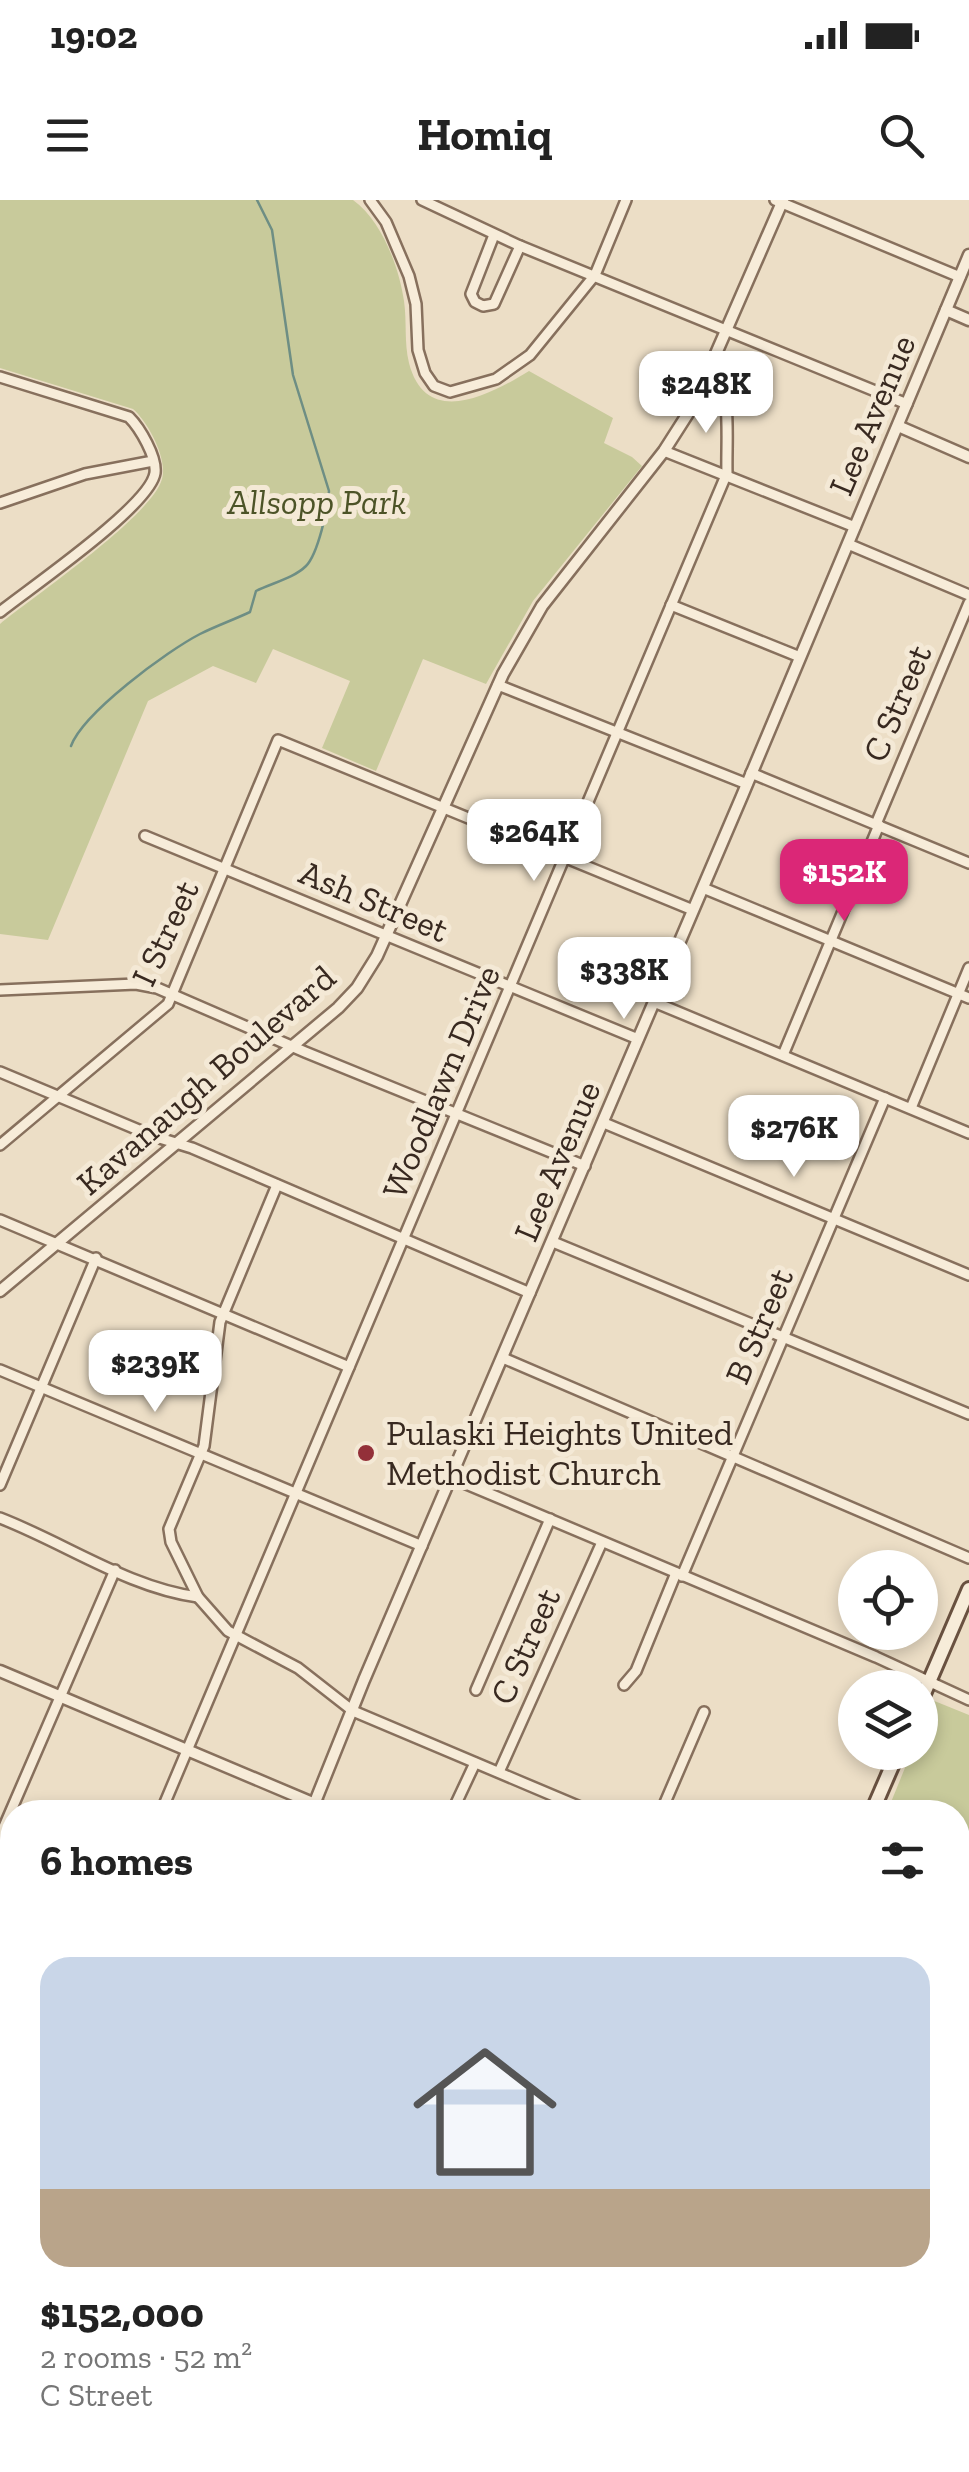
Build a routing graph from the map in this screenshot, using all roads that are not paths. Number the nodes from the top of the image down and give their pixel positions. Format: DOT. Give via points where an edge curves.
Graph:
graph roads {
  1 [pos="370,200"];
  2 [pos="422,200"];
  3 [pos="626,200"];
  4 [pos="780,201"];
  5 [pos="494,235"];
  6 [pos="520,246"];
  7 [pos="969,255"];
  8 [pos="595,275"];
  9 [pos="960,277"];
  10 [pos="946,310"];
  11 [pos="969,320"];
  12 [pos="727,330"];
  13 [pos="714,365"];
  14 [pos="0,378"];
  15 [pos="907,404"];
  16 [pos="898,426"];
  17 [pos="664,451"];
  18 [pos="969,457"];
  19 [pos="153,461"];
  20 [pos="725,478"];
  21 [pos="0,502"];
  22 [pos="855,527"];
  23 [pos="848,544"];
  24 [pos="969,595"];
  25 [pos="969,604"];
  26 [pos="671,605"];
  27 [pos="0,612"];
  28 [pos="800,657"];
  29 [pos="498,685"];
  30 [pos="618,734"];
  31 [pos="749,778"];
  32 [pos="442,810"];
  33 [pos="877,824"];
  34 [pos="145,836"];
  35 [pos="566,859"];
  36 [pos="969,863"];
  37 [pos="225,868"];
  38 [pos="703,888"];
  39 [pos="694,910"];
  40 [pos="386,937"];
  41 [pos="831,940"];
  42 [pos="969,968"];
  43 [pos="512,988"];
  44 [pos="0,990"];
  45 [pos="172,994"];
  46 [pos="964,995"];
  47 [pos="654,1002"];
  48 [pos="638,1039"];
  49 [pos="293,1047"];
  50 [pos="783,1055"];
  51 [pos="0,1072"];
  52 [pos="58,1096"];
  53 [pos="886,1098"];
  54 [pos="911,1108"];
  55 [pos="457,1114"];
  56 [pos="604,1123"];
  57 [pos="969,1133"];
  58 [pos="177,1144"];
  59 [pos="0,1146"];
  60 [pos="585,1166"];
  61 [pos="277,1185"];
  62 [pos="834,1218"];
  63 [pos="0,1220"];
  64 [pos="403,1240"];
  65 [pos="59,1242"];
  66 [pos="553,1242"];
  67 [pos="96,1258"];
  68 [pos="969,1275"];
  69 [pos="0,1291"];
  70 [pos="530,1293"];
  71 [pos="222,1314"];
  72 [pos="783,1338"];
  73 [pos="503,1358"];
  74 [pos="349,1366"];
  75 [pos="0,1370"];
  76 [pos="41,1388"];
  77 [pos="969,1414"];
  78 [pos="200,1454"];
  79 [pos="732,1458"];
  80 [pos="452,1478"];
  81 [pos="0,1485"];
  82 [pos="295,1494"];
  83 [pos="0,1518"];
  84 [pos="550,1519"];
  85 [pos="602,1542"];
  86 [pos="422,1546"];
  87 [pos="969,1558"];
  88 [pos="115,1570"];
  89 [pos="679,1574"];
  90 [pos="969,1589"];
  91 [pos="198,1597"];
  92 [pos="236,1636"];
  93 [pos="901,1670"];
  94 [pos="934,1670"];
  95 [pos="0,1671"];
  96 [pos="624,1684"];
  97 [pos="938,1686"];
  98 [pos="476,1690"];
  99 [pos="61,1696"];
  100 [pos="969,1700"];
  101 [pos="353,1711"];
  102 [pos="704,1712"];
  103 [pos="187,1748"];
  104 [pos="475,1763"];
  105 [pos="890,1770"];
  106 [pos="498,1772"];
  107 [pos="17,1800"];
  108 [pos="165,1800"];
  109 [pos="296,1800"];
  110 [pos="316,1800"];
  111 [pos="458,1800"];
  112 [pos="562,1800"];
  113 [pos="666,1800"];
  114 [pos="877,1800"];
  1 -- 8 [label="street" via="410,276 424,373 445,392 485,384 522,363"];
  2 -- 5 [label="street"];
  3 -- 8 [label="street"];
  4 -- 9 [label="street"];
  4 -- 12 [label="street, Kavanaugh Boulevard"];
  5 -- 6 [label="street"];
  5 -- 6 [label="street" via="470,294 483,306 494,304"];
  6 -- 8 [label="street"];
  7 -- 9 [label="street, Lee Avenue"];
  8 -- 12 [label="street"];
  9 -- 10 [label="street, Lee Avenue"];
  10 -- 11 [label="street"];
  10 -- 15 [label="street, Lee Avenue"];
  12 -- 13 [label="street, Kavanaugh Boulevard"];
  12 -- 15 [label="street"];
  13 -- 17 [label="street, Kavanaugh Boulevard"];
  13 -- 20 [label="street, Woodlawn Drive" via="725,402"];
  14 -- 19 [label="street" via="129,417"];
  15 -- 16 [label="street, Lee Avenue"];
  16 -- 18 [label="street"];
  16 -- 22 [label="street, Lee Avenue"];
  17 -- 20 [label="street"];
  17 -- 29 [label="street, Kavanaugh Boulevard" via="542,606"];
  19 -- 21 [label="street" via="85,474"];
  19 -- 27 [label="street" via="154,476 134,504"];
  20 -- 22 [label="street"];
  20 -- 26 [label="street, Woodlawn Drive"];
  22 -- 23 [label="street, Lee Avenue"];
  23 -- 24 [label="street"];
  23 -- 28 [label="street, Lee Avenue"];
  25 -- 33 [label="street, C Street"];
  26 -- 28 [label="street"];
  26 -- 30 [label="street, Woodlawn Drive"];
  28 -- 31 [label="street, Lee Avenue"];
  29 -- 30 [label="street"];
  29 -- 32 [label="street, Kavanaugh Boulevard"];
  30 -- 31 [label="street"];
  30 -- 35 [label="street, Woodlawn Drive"];
  31 -- 33 [label="street"];
  31 -- 38 [label="street, Lee Avenue"];
  32 -- 35 [label="street"];
  32 -- 37 [label="street, I Street" via="278,740"];
  32 -- 40 [label="street, Kavanaugh Boulevard"];
  33 -- 36 [label="street"];
  33 -- 41 [label="street, C Street"];
  34 -- 37 [label="street, Ash Street"];
  35 -- 39 [label="street"];
  35 -- 43 [label="street, Woodlawn Drive"];
  37 -- 40 [label="street, Ash Street"];
  37 -- 45 [label="street, I Street"];
  38 -- 39 [label="street, Lee Avenue"];
  38 -- 41 [label="street"];
  39 -- 47 [label="street, Lee Avenue"];
  40 -- 43 [label="street, Ash Street"];
  40 -- 49 [label="street, Kavanaugh Boulevard" via="352,995"];
  41 -- 46 [label="street"];
  41 -- 50 [label="street, C Street"];
  42 -- 46 [label="street"];
  43 -- 48 [label="street, Ash Street"];
  43 -- 55 [label="street, Woodlawn Drive"];
  44 -- 45 [label="street" via="136,984"];
  45 -- 49 [label="street"];
  45 -- 52 [label="street, I Street"];
  46 -- 54 [label="street"];
  47 -- 48 [label="street, Lee Avenue"];
  47 -- 50 [label="street"];
  48 -- 56 [label="street, Lee Avenue"];
  49 -- 55 [label="street"];
  49 -- 58 [label="street, Kavanaugh Boulevard"];
  50 -- 53 [label="street"];
  51 -- 52 [label="street"];
  52 -- 58 [label="street"];
  52 -- 59 [label="street, I Street"];
  53 -- 54 [label="street"];
  53 -- 62 [label="street, B Street"];
  54 -- 57 [label="street"];
  55 -- 60 [label="street"];
  55 -- 64 [label="street, Woodlawn Drive"];
  56 -- 60 [label="street, Lee Avenue"];
  56 -- 62 [label="street"];
  58 -- 61 [label="street"];
  58 -- 65 [label="street, Kavanaugh Boulevard"];
  60 -- 66 [label="street, Lee Avenue"];
  61 -- 64 [label="street"];
  61 -- 71 [label="street"];
  62 -- 68 [label="street"];
  62 -- 72 [label="street, B Street"];
  63 -- 65 [label="street"];
  64 -- 70 [label="street"];
  64 -- 74 [label="street, Woodlawn Drive"];
  65 -- 67 [label="street"];
  65 -- 69 [label="street, Kavanaugh Boulevard"];
  66 -- 70 [label="street, Lee Avenue"];
  66 -- 72 [label="street"];
  67 -- 71 [label="street"];
  67 -- 76 [label="street"];
  70 -- 73 [label="street, Lee Avenue"];
  71 -- 74 [label="street"];
  71 -- 78 [label="street"];
  72 -- 77 [label="street"];
  72 -- 79 [label="street, B Street"];
  73 -- 79 [label="street"];
  73 -- 80 [label="street, Lee Avenue"];
  74 -- 82 [label="street, Woodlawn Drive"];
  75 -- 76 [label="street"];
  76 -- 78 [label="street"];
  76 -- 81 [label="street"];
  78 -- 82 [label="street"];
  78 -- 91 [label="street" via="169,1533"];
  79 -- 87 [label="street"];
  79 -- 89 [label="street, B Street"];
  80 -- 84 [label="street"];
  80 -- 86 [label="street, Lee Avenue"];
  82 -- 86 [label="street"];
  82 -- 92 [label="street, Woodlawn Drive"];
  83 -- 88 [label="street"];
  84 -- 85 [label="street"];
  84 -- 98 [label="street"];
  85 -- 89 [label="street"];
  85 -- 106 [label="street, C Street"];
  86 -- 101 [label="street, Lee Avenue"];
  88 -- 91 [label="street"];
  88 -- 99 [label="street"];
  89 -- 93 [label="street"];
  89 -- 96 [label="street, B Street"];
  90 -- 94 [label="main road"];
  91 -- 92 [label="street"];
  92 -- 101 [label="street" via="298,1668"];
  92 -- 103 [label="street, Woodlawn Drive"];
  95 -- 99 [label="street"];
  97 -- 100 [label="street"];
  99 -- 103 [label="street"];
  99 -- 107 [label="street"];
  101 -- 104 [label="street"];
  101 -- 110 [label="street, Lee Avenue"];
  102 -- 113 [label="street"];
  103 -- 108 [label="street, Woodlawn Drive"];
  103 -- 109 [label="street"];
  104 -- 106 [label="street"];
  104 -- 111 [label="street"];
  105 -- 114 [label="main road"];
  106 -- 112 [label="street"];
}
